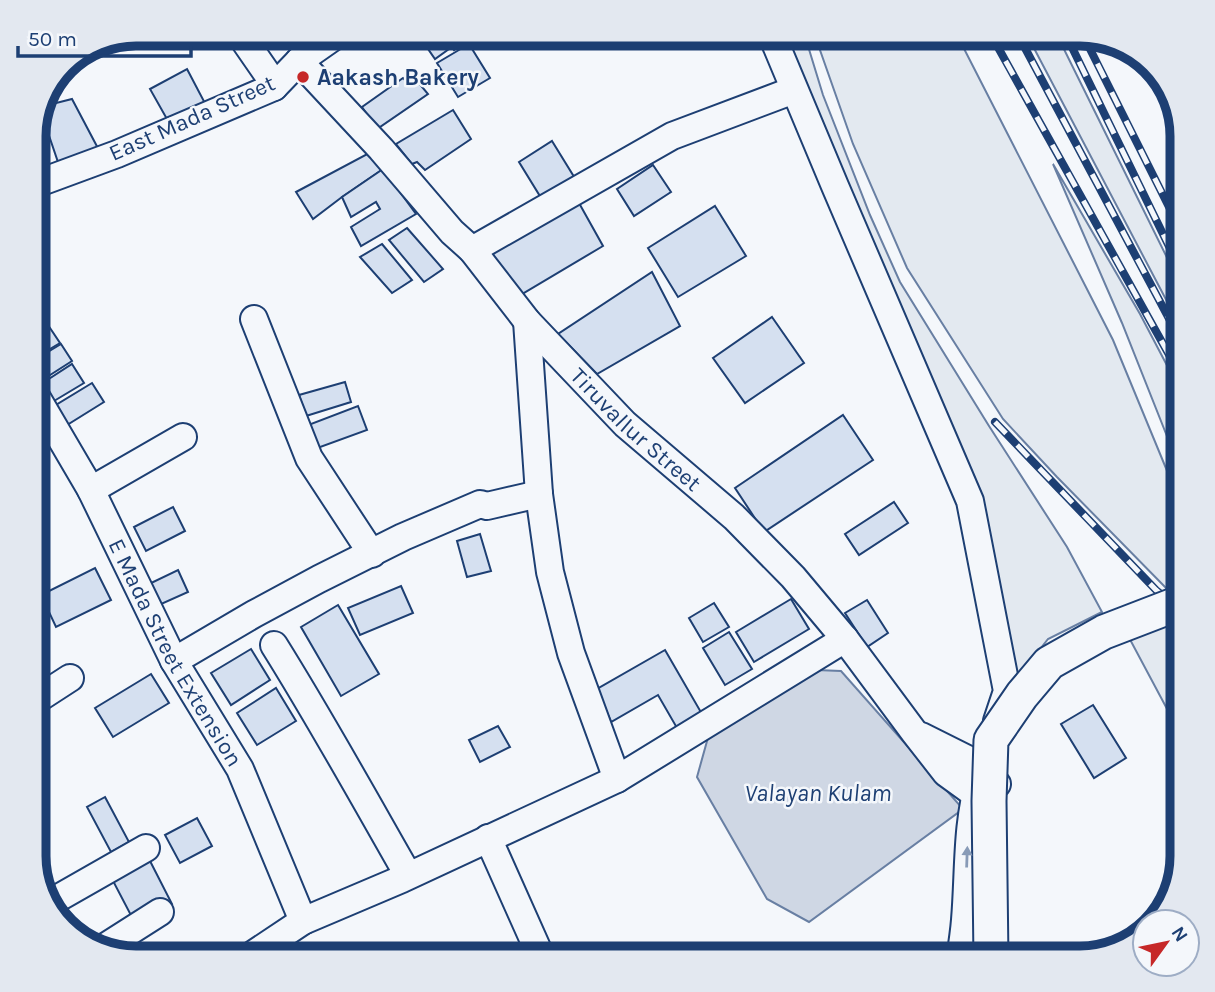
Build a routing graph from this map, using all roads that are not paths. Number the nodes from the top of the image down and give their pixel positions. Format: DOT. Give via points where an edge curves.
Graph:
graph roads {
  1 [pos="248,46"];
  2 [pos="321,46"];
  3 [pos="776,46"];
  4 [pos="299,61"];
  5 [pos="274,87"];
  6 [pos="794,90"];
  7 [pos="46,180"];
  8 [pos="472,250"];
  9 [pos="254,319"];
  10 [pos="527,321"];
  11 [pos="46,413"];
  12 [pos="183,438"];
  13 [pos="91,490"];
  14 [pos="539,494"];
  15 [pos="372,554"];
  16 [pos="1170,607"];
  17 [pos="845,639"];
  18 [pos="274,645"];
  19 [pos="174,661"];
  20 [pos="70,678"];
  21 [pos="46,694"];
  22 [pos="914,732"];
  23 [pos="983,767"];
  24 [pos="617,779"];
  25 [pos="975,794"];
  26 [pos="488,838"];
  27 [pos="146,848"];
  28 [pos="408,876"];
  29 [pos="56,898"];
  30 [pos="160,912"];
  31 [pos="303,921"];
  32 [pos="965,921"];
  33 [pos="111,943"];
  34 [pos="266,946"];
  35 [pos="536,946"];
  36 [pos="962,946"];
  37 [pos="991,946"];
  1 -- 5 [label="street"];
  2 -- 4 [label="street, East Mada Street"];
  3 -- 6 [label="street"];
  4 -- 5 [label="street, East Mada Street"];
  4 -- 8 [label="street, Tiruvallur Street"];
  5 -- 7 [label="street, East Mada Street"];
  6 -- 8 [label="street" via="673,136"];
  6 -- 23 [label="street" via="970,501 1007,691"];
  8 -- 10 [label="street, Tiruvallur Street"];
  9 -- 15 [label="street" via="309,458"];
  10 -- 14 [label="street"];
  10 -- 17 [label="street, Tiruvallur Street" via="625,424 734,517"];
  11 -- 13 [label="street, E Mada Street Extension"];
  12 -- 13 [label="street"];
  13 -- 19 [label="street, E Mada Street Extension"];
  14 -- 15 [label="street" via="480,504"];
  14 -- 24 [label="street" via="550,572 567,639"];
  15 -- 19 [label="street"];
  16 -- 37 [label="main road, bridge" via="1104,632 1049,663 991,740"];
  17 -- 22 [label="street, Tiruvallur Street"];
  17 -- 24 [label="street"];
  18 -- 28 [label="street"];
  19 -- 31 [label="street, E Mada Street Extension" via="240,769"];
  20 -- 21 [label="street"];
  22 -- 23 [label="street"];
  22 -- 25 [label="street, Tiruvallur Street" via="946,773"];
  23 -- 25 [label="street"];
  23 -- 32 [label="street" via="1003,795 1003,893 984,914"];
  24 -- 26 [label="street"];
  32 -- 25 [label="street, one-way" via="968,836"];
  26 -- 28 [label="street"];
  26 -- 35 [label="street"];
  27 -- 29 [label="street"];
  28 -- 31 [label="street"];
  30 -- 33 [label="street"];
  31 -- 34 [label="street"];
  32 -- 36 [label="street"];
}
